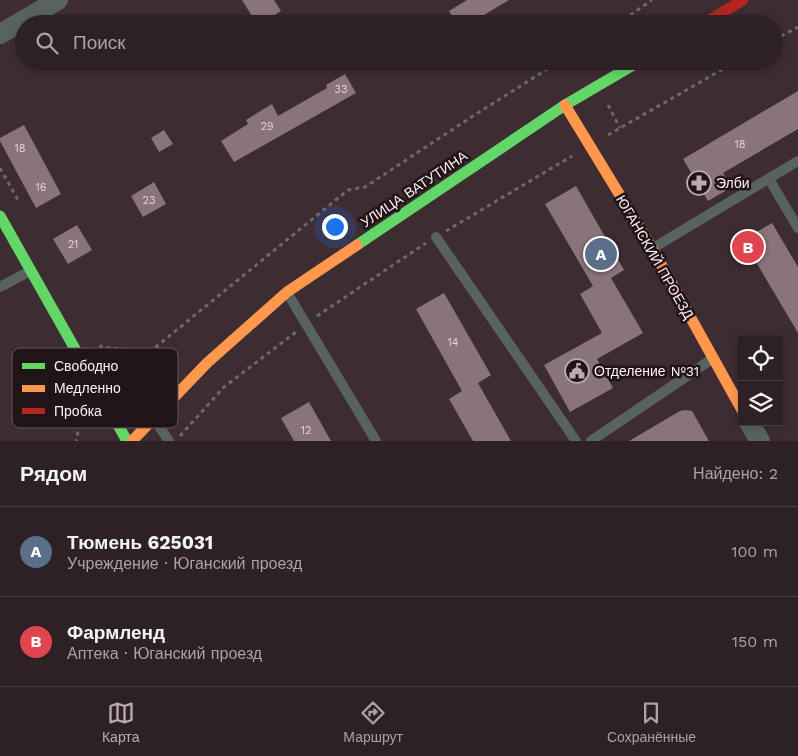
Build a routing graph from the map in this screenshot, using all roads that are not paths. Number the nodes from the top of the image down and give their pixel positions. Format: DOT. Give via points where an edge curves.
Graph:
graph roads {
  1 [pos="58,0"];
  2 [pos="743,0"];
  3 [pos="32,15"];
  4 [pos="718,15"];
  5 [pos="15,25"];
  6 [pos="0,34"];
  7 [pos="625,70"];
  8 [pos="565,105"];
  9 [pos="798,161"];
  10 [pos="769,179"];
  11 [pos="0,216"];
  12 [pos="798,228"];
  13 [pos="436,237"];
  14 [pos="652,248"];
  15 [pos="31,270"];
  16 [pos="0,287"];
  17 [pos="287,292"];
  18 [pos="76,348"];
  19 [pos="712,359"];
  20 [pos="178,393"];
  21 [pos="738,403"];
  22 [pos="751,426"];
  23 [pos="121,428"];
  24 [pos="144,428"];
  25 [pos="160,428"];
  26 [pos="128,441"];
  27 [pos="132,441"];
  28 [pos="169,441"];
  29 [pos="376,441"];
  30 [pos="576,441"];
  31 [pos="591,441"];
  32 [pos="760,441"];
  1 -- 3 [label="street"];
  2 -- 4 [label="main road"];
  5 -- 6 [label="street"];
  7 -- 8 [label="main road, УЛИЦА ВАТУТИНА"];
  8 -- 14 [label="main road, ЮГАНСКИЙ ПРОЕЗД"];
  8 -- 17 [label="main road, УЛИЦА ВАТУТИНА"];
  9 -- 10 [label="lane"];
  10 -- 12 [label="lane"];
  10 -- 14 [label="lane"];
  11 -- 15 [label="main road"];
  13 -- 30 [label="lane"];
  14 -- 19 [label="main road, ЮГАНСКИЙ ПРОЕЗД"];
  15 -- 16 [label="lane"];
  15 -- 18 [label="main road"];
  17 -- 20 [label="main road, УЛИЦА ВАТУТИНА"];
  17 -- 29 [label="lane"];
  19 -- 21 [label="main road, ЮГАНСКИЙ ПРОЕЗД"];
  19 -- 31 [label="lane"];
  22 -- 32 [label="street"];
  23 -- 26 [label="main road"];
  24 -- 27 [label="main road, УЛИЦА ВАТУТИНА"];
  25 -- 28 [label="lane"];
}
